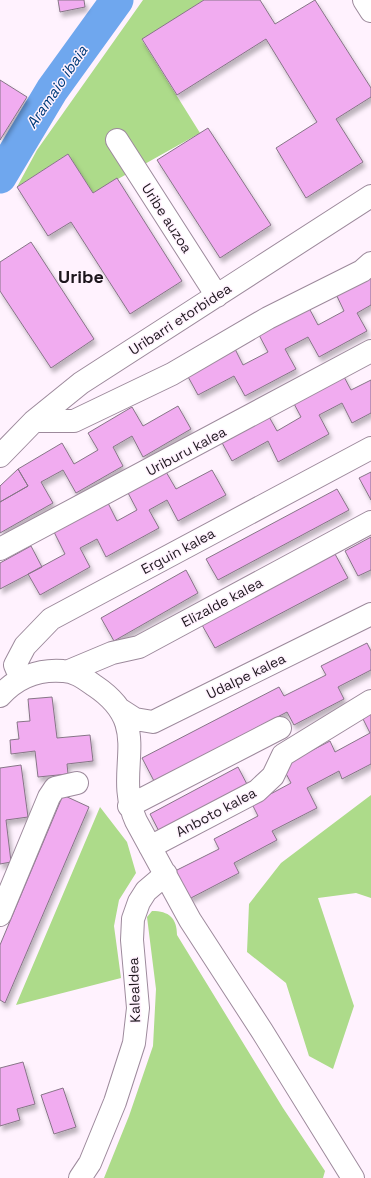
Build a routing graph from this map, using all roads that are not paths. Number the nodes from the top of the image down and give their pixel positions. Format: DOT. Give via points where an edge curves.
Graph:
graph roads {
  1 [pos="364,0"];
  2 [pos="371,11"];
  3 [pos="116,140"];
  4 [pos="371,196"];
  5 [pos="371,263"];
  6 [pos="217,296"];
  7 [pos="371,351"];
  8 [pos="34,421"];
  9 [pos="371,448"];
  10 [pos="0,456"];
  11 [pos="371,522"];
  12 [pos="0,549"];
  13 [pos="371,614"];
  14 [pos="69,671"];
  15 [pos="21,679"];
  16 [pos="0,696"];
  17 [pos="371,701"];
  18 [pos="121,710"];
  19 [pos="280,728"];
  20 [pos="77,783"];
  21 [pos="129,806"];
  22 [pos="150,847"];
  23 [pos="166,874"];
  24 [pos="0,916"];
  25 [pos="80,1178"];
  26 [pos="353,1178"];
  1 -- 2 [label="street"];
  3 -- 6 [label="street, Uribe auzoa"];
  4 -- 6 [label="street, Uribarri etorbidea"];
  5 -- 8 [label="street" via="362,271 268,318 172,374 115,402 74,421"];
  6 -- 8 [label="street, Uribarri etorbidea" via="81,384"];
  7 -- 12 [label="street, Uriburu kalea"];
  8 -- 10 [label="street, Uribarri etorbidea"];
  9 -- 15 [label="street, Erguin kalea" via="51,619 25,646 15,665"];
  11 -- 14 [label="street, Elizalde kalea" via="139,647 112,654"];
  13 -- 18 [label="street, Udalpe kalea" via="153,722 135,719"];
  14 -- 15 [label="street" via="50,670"];
  14 -- 18 [label="street" via="110,696"];
  15 -- 16 [label="street" via="9,686"];
  17 -- 22 [label="street, Anboto kalea" via="284,755 273,776 258,791"];
  18 -- 21 [label="street" via="130,734 127,796"];
  19 -- 21 [label="street"];
  20 -- 24 [label="street" via="55,788 49,797"];
  21 -- 22 [label="street"];
  22 -- 23 [label="street"];
  23 -- 25 [label="street, Kalealdea" via="146,891 133,919 132,940 138,1008 134,1043 116,1102 90,1163"];
  23 -- 26 [label="street" via="190,920"];
}
